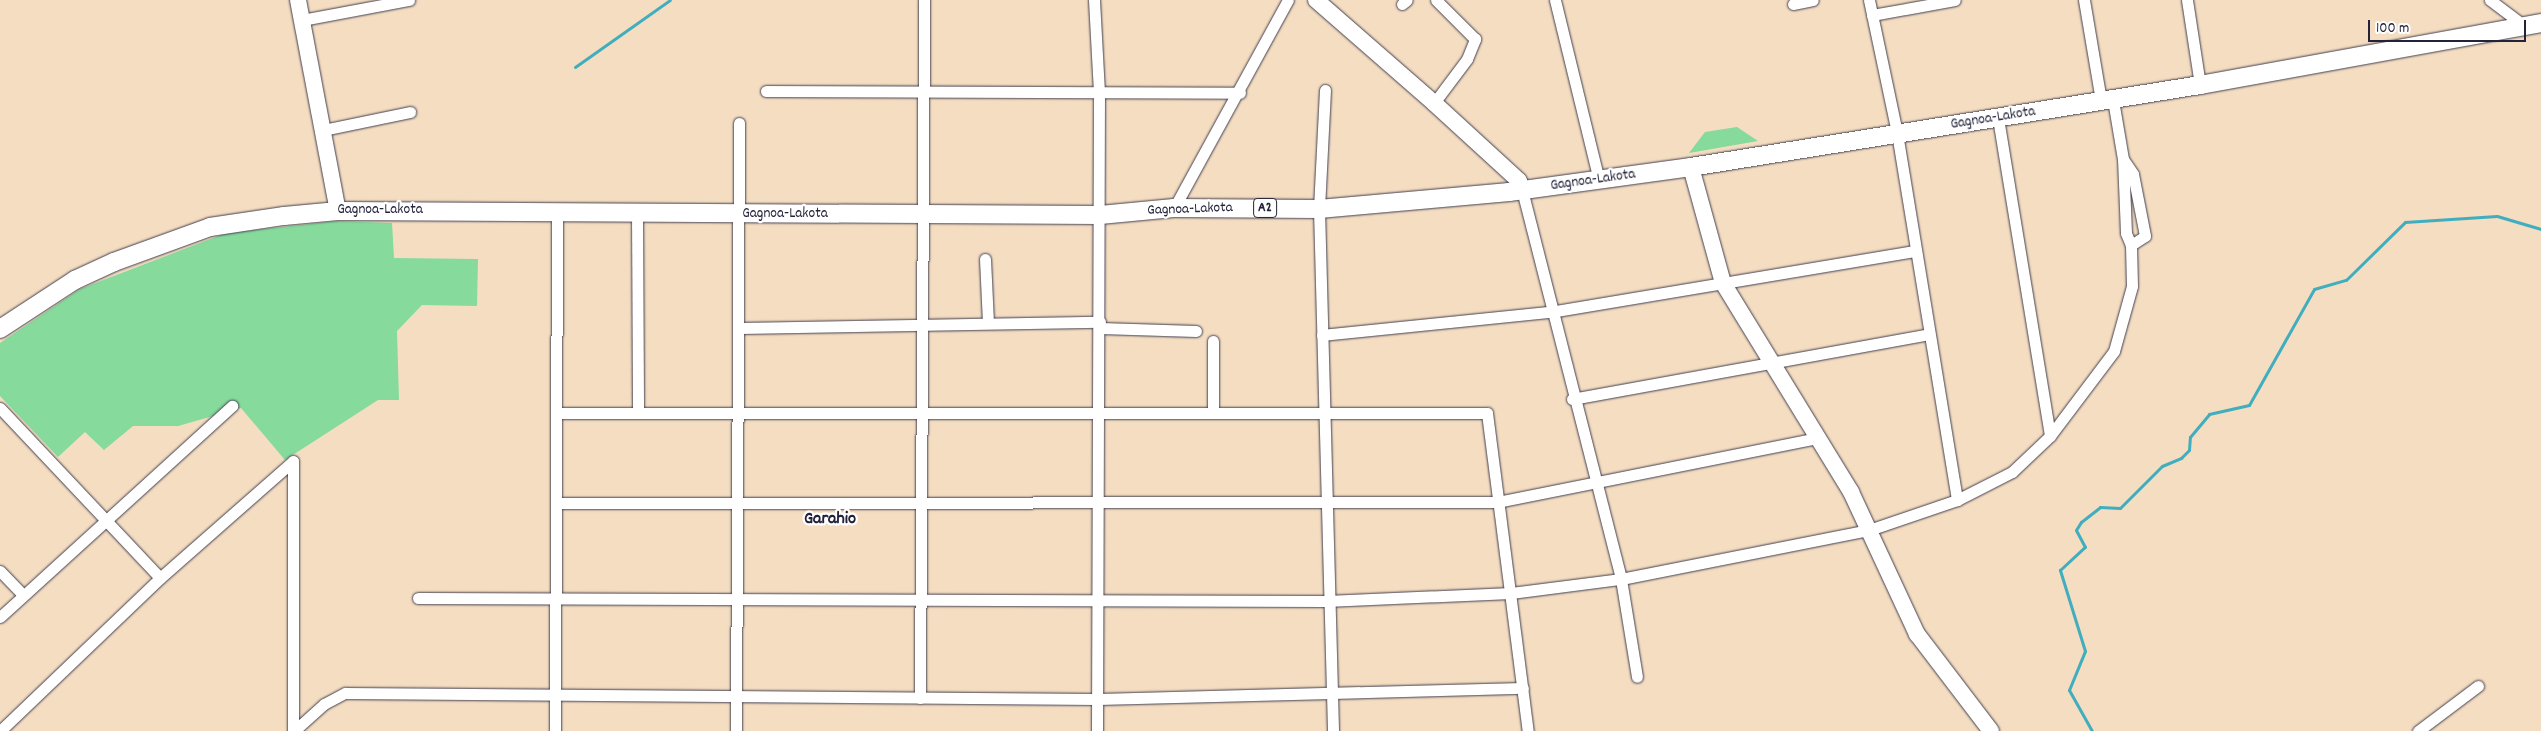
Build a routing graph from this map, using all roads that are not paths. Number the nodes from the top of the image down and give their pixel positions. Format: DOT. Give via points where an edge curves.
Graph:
graph roads {
  1 [pos="298,0"];
  2 [pos="409,0"];
  3 [pos="924,0"];
  4 [pos="1094,0"];
  5 [pos="1288,0"];
  6 [pos="1316,0"];
  7 [pos="1436,0"];
  8 [pos="1555,0"];
  9 [pos="1813,0"];
  10 [pos="1869,0"];
  11 [pos="1950,0"];
  12 [pos="2084,0"];
  13 [pos="2187,0"];
  14 [pos="2490,0"];
  15 [pos="1793,4"];
  16 [pos="1872,15"];
  17 [pos="302,20"];
  18 [pos="2533,25"];
  19 [pos="2200,85"];
  20 [pos="1326,90"];
  21 [pos="766,91"];
  22 [pos="924,93"];
  23 [pos="1099,93"];
  24 [pos="1240,93"];
  25 [pos="2107,101"];
  26 [pos="1434,103"];
  27 [pos="410,112"];
  28 [pos="1998,118"];
  29 [pos="739,123"];
  30 [pos="323,130"];
  31 [pos="1897,133"];
  32 [pos="2122,159"];
  33 [pos="1691,167"];
  34 [pos="1598,181"];
  35 [pos="1522,190"];
  36 [pos="1174,208"];
  37 [pos="1320,209"];
  38 [pos="338,211"];
  39 [pos="557,212"];
  40 [pos="637,212"];
  41 [pos="923,214"];
  42 [pos="1100,215"];
  43 [pos="741,216"];
  44 [pos="2131,245"];
  45 [pos="1916,250"];
  46 [pos="985,259"];
  47 [pos="1723,283"];
  48 [pos="1550,312"];
  49 [pos="988,323"];
  50 [pos="923,324"];
  51 [pos="1100,325"];
  52 [pos="740,328"];
  53 [pos="0,329"];
  54 [pos="1196,331"];
  55 [pos="1929,334"];
  56 [pos="1322,335"];
  57 [pos="1213,341"];
  58 [pos="1769,361"];
  59 [pos="1572,399"];
  60 [pos="232,406"];
  61 [pos="0,408"];
  62 [pos="558,413"];
  63 [pos="638,413"];
  64 [pos="739,413"];
  65 [pos="1213,413"];
  66 [pos="921,414"];
  67 [pos="1100,414"];
  68 [pos="1323,415"];
  69 [pos="2050,436"];
  70 [pos="1818,438"];
  71 [pos="1595,486"];
  72 [pos="1957,500"];
  73 [pos="557,502"];
  74 [pos="1497,502"];
  75 [pos="738,503"];
  76 [pos="919,504"];
  77 [pos="1099,504"];
  78 [pos="1324,505"];
  79 [pos="104,518"];
  80 [pos="1869,530"];
  81 [pos="0,571"];
  82 [pos="160,578"];
  83 [pos="1621,579"];
  84 [pos="1511,593"];
  85 [pos="23,595"];
  86 [pos="418,598"];
  87 [pos="556,598"];
  88 [pos="738,599"];
  89 [pos="923,599"];
  90 [pos="1098,600"];
  91 [pos="1326,601"];
  92 [pos="0,617"];
  93 [pos="1637,677"];
  94 [pos="2478,686"];
  95 [pos="1523,688"];
  96 [pos="1332,694"];
  97 [pos="555,697"];
  98 [pos="737,698"];
  99 [pos="920,698"];
  100 [pos="1098,698"];
  101 [pos="0,730"];
  102 [pos="294,731"];
  103 [pos="555,731"];
  104 [pos="736,731"];
  105 [pos="1097,731"];
  106 [pos="1332,731"];
  107 [pos="1528,731"];
  108 [pos="1991,731"];
  109 [pos="2418,731"];
  1 -- 17 [label="street"];
  2 -- 17 [label="street"];
  3 -- 22 [label="street"];
  4 -- 23 [label="street"];
  5 -- 24 [label="street"];
  6 -- 26 [label="street"];
  7 -- 26 [label="street" via="1475,39 1468,59"];
  8 -- 34 [label="street"];
  9 -- 15 [label="street"];
  10 -- 16 [label="street"];
  11 -- 16 [label="street"];
  12 -- 25 [label="street"];
  13 -- 19 [label="street"];
  14 -- 18 [label="street"];
  16 -- 31 [label="street"];
  17 -- 30 [label="street"];
  18 -- 19 [label="main road, Gagnoa-Lakota / A2"];
  19 -- 25 [label="main road, Gagnoa-Lakota / A2"];
  20 -- 37 [label="street"];
  21 -- 22 [label="street"];
  22 -- 23 [label="street"];
  22 -- 41 [label="street"];
  23 -- 24 [label="street"];
  23 -- 42 [label="street"];
  24 -- 36 [label="street"];
  25 -- 28 [label="main road, Gagnoa-Lakota / A2"];
  25 -- 32 [label="street"];
  26 -- 35 [label="street" via="1519,181"];
  27 -- 30 [label="street"];
  28 -- 31 [label="main road, Gagnoa-Lakota / A2"];
  28 -- 69 [label="street"];
  29 -- 43 [label="street"];
  30 -- 38 [label="street"];
  31 -- 33 [label="main road, Gagnoa-Lakota / A2"];
  31 -- 45 [label="street"];
  32 -- 44 [label="street" via="2120,178"];
  32 -- 44 [label="street" via="2132,174 2145,236"];
  33 -- 34 [label="main road, Gagnoa-Lakota / A2"];
  33 -- 47 [label="street"];
  34 -- 35 [label="main road, Gagnoa-Lakota / A2"];
  35 -- 37 [label="main road, Gagnoa-Lakota / A2"];
  35 -- 48 [label="street"];
  36 -- 37 [label="main road, Gagnoa-Lakota / A2"];
  36 -- 42 [label="main road, Gagnoa-Lakota / A2"];
  37 -- 56 [label="street"];
  38 -- 39 [label="main road, Gagnoa-Lakota / A2"];
  38 -- 53 [label="main road, Gagnoa-Lakota / A2" via="210,227 164,242 74,280"];
  39 -- 40 [label="main road, Gagnoa-Lakota / A2"];
  39 -- 62 [label="street"];
  40 -- 43 [label="main road, Gagnoa-Lakota / A2"];
  40 -- 63 [label="street"];
  41 -- 42 [label="main road, Gagnoa-Lakota / A2"];
  41 -- 43 [label="main road, Gagnoa-Lakota / A2"];
  41 -- 50 [label="street"];
  42 -- 51 [label="street"];
  43 -- 52 [label="street"];
  44 -- 69 [label="street" via="2132,286 2114,351"];
  45 -- 47 [label="street"];
  45 -- 55 [label="street"];
  46 -- 49 [label="street"];
  47 -- 48 [label="street"];
  47 -- 58 [label="street"];
  48 -- 56 [label="street"];
  48 -- 59 [label="street"];
  49 -- 50 [label="street"];
  49 -- 51 [label="street"];
  50 -- 52 [label="street"];
  50 -- 66 [label="street"];
  51 -- 54 [label="street"];
  51 -- 67 [label="street"];
  52 -- 64 [label="street"];
  55 -- 58 [label="street"];
  55 -- 72 [label="street"];
  56 -- 68 [label="street"];
  57 -- 65 [label="street"];
  58 -- 59 [label="street"];
  58 -- 70 [label="street"];
  59 -- 71 [label="street"];
  60 -- 79 [label="street"];
  61 -- 79 [label="street"];
  62 -- 63 [label="street"];
  62 -- 73 [label="street"];
  63 -- 64 [label="street"];
  64 -- 66 [label="street"];
  64 -- 75 [label="street"];
  65 -- 67 [label="street"];
  65 -- 68 [label="street"];
  66 -- 67 [label="street"];
  66 -- 76 [label="street"];
  67 -- 77 [label="street"];
  68 -- 74 [label="street" via="1487,413"];
  68 -- 78 [label="street"];
  69 -- 72 [label="street" via="2012,472"];
  70 -- 71 [label="street"];
  70 -- 80 [label="street"];
  71 -- 74 [label="street"];
  71 -- 83 [label="street"];
  72 -- 80 [label="street"];
  73 -- 75 [label="street"];
  73 -- 87 [label="street"];
  74 -- 78 [label="street"];
  74 -- 84 [label="street"];
  75 -- 76 [label="street"];
  75 -- 88 [label="street"];
  76 -- 77 [label="street"];
  76 -- 89 [label="street"];
  77 -- 78 [label="street"];
  77 -- 90 [label="street"];
  78 -- 91 [label="street"];
  79 -- 82 [label="street"];
  79 -- 85 [label="street"];
  80 -- 83 [label="street"];
  80 -- 108 [label="street" via="1917,634"];
  81 -- 85 [label="street"];
  82 -- 101 [label="street"];
  82 -- 102 [label="street" via="293,461"];
  83 -- 84 [label="street"];
  83 -- 93 [label="street"];
  84 -- 91 [label="street"];
  84 -- 95 [label="street"];
  85 -- 92 [label="street"];
  86 -- 87 [label="street"];
  87 -- 88 [label="street"];
  87 -- 97 [label="street"];
  88 -- 89 [label="street"];
  88 -- 98 [label="street"];
  89 -- 90 [label="street"];
  89 -- 99 [label="street"];
  90 -- 91 [label="street"];
  90 -- 100 [label="street"];
  91 -- 96 [label="street"];
  94 -- 109 [label="street"];
  95 -- 96 [label="street"];
  95 -- 107 [label="street"];
  96 -- 100 [label="street"];
  96 -- 106 [label="street"];
  97 -- 98 [label="street"];
  97 -- 102 [label="street" via="345,693 324,704"];
  97 -- 103 [label="street"];
  98 -- 99 [label="street"];
  98 -- 104 [label="street"];
  99 -- 100 [label="street"];
  100 -- 105 [label="street"];
}
